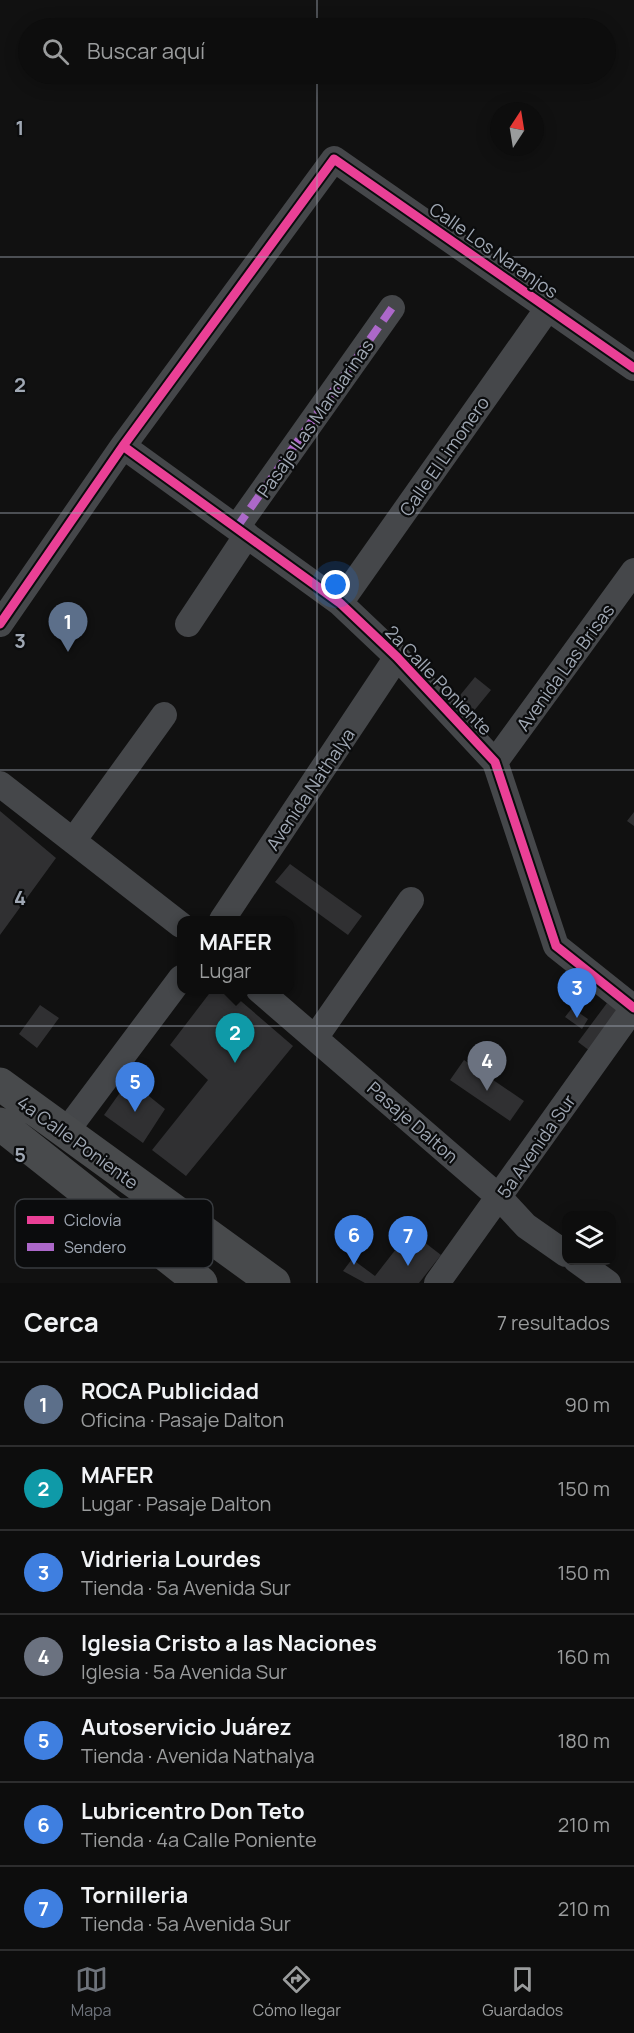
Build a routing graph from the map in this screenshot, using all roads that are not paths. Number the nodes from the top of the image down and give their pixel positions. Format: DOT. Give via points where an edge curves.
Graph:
graph roads {
  1 [pos="548,308"];
  2 [pos="392,309"];
  3 [pos="634,368"];
  4 [pos="123,446"];
  5 [pos="242,531"];
  6 [pos="630,587"];
  7 [pos="340,603"];
  8 [pos="0,624"];
  9 [pos="188,624"];
  10 [pos="397,657"];
  11 [pos="164,715"];
  12 [pos="495,762"];
  13 [pos="0,784"];
  14 [pos="73,841"];
  15 [pos="411,900"];
  16 [pos="225,916"];
  17 [pos="177,922"];
  18 [pos="177,983"];
  19 [pos="264,994"];
  20 [pos="634,1008"];
  21 [pos="315,1038"];
  22 [pos="0,1084"];
  23 [pos="0,1124"];
  24 [pos="65,1133"];
  25 [pos="500,1198"];
  26 [pos="95,1199"];
  27 [pos="157,1199"];
  28 [pos="213,1239"];
  29 [pos="562,1251"];
  30 [pos="583,1265"];
  31 [pos="182,1268"];
  32 [pos="201,1283"];
  33 [pos="274,1283"];
  34 [pos="437,1283"];
  35 [pos="608,1283"];
  1 -- 3 [label="street, Calle Los Naranjos"];
  1 -- 4 [label="street, Calle Los Naranjos" via="334,159"];
  1 -- 7 [label="street, Calle El Limonero"];
  2 -- 5 [label="street, Pasaje Las Mandarinas"];
  4 -- 5 [label="street, 2a Calle Poniente"];
  4 -- 8 [label="street"];
  5 -- 7 [label="street, 2a Calle Poniente"];
  5 -- 9 [label="street, Pasaje Las Mandarinas"];
  6 -- 12 [label="street, Avenida Las Brisas"];
  7 -- 10 [label="street, 2a Calle Poniente"];
  10 -- 12 [label="street, 2a Calle Poniente"];
  10 -- 16 [label="street, Avenida Nathalya"];
  11 -- 14 [label="street"];
  12 -- 20 [label="street, 2a Calle Poniente" via="556,946"];
  13 -- 14 [label="street"];
  14 -- 17 [label="street"];
  15 -- 21 [label="street"];
  18 -- 24 [label="street"];
  19 -- 21 [label="street, Pasaje Dalton"];
  20 -- 25 [label="street, 5a Avenida Sur"];
  21 -- 25 [label="street, Pasaje Dalton"];
  22 -- 24 [label="highway, 4a Calle Poniente"];
  23 -- 26 [label="highway, 4a Calle Poniente"];
  24 -- 27 [label="highway, 4a Calle Poniente"];
  25 -- 29 [label="street, Pasaje Dalton" via="526,1226"];
  25 -- 34 [label="street, 5a Avenida Sur"];
  28 -- 33 [label="highway, 4a Calle Poniente"];
  30 -- 35 [label="street"];
  31 -- 32 [label="highway, 4a Calle Poniente"];
}
